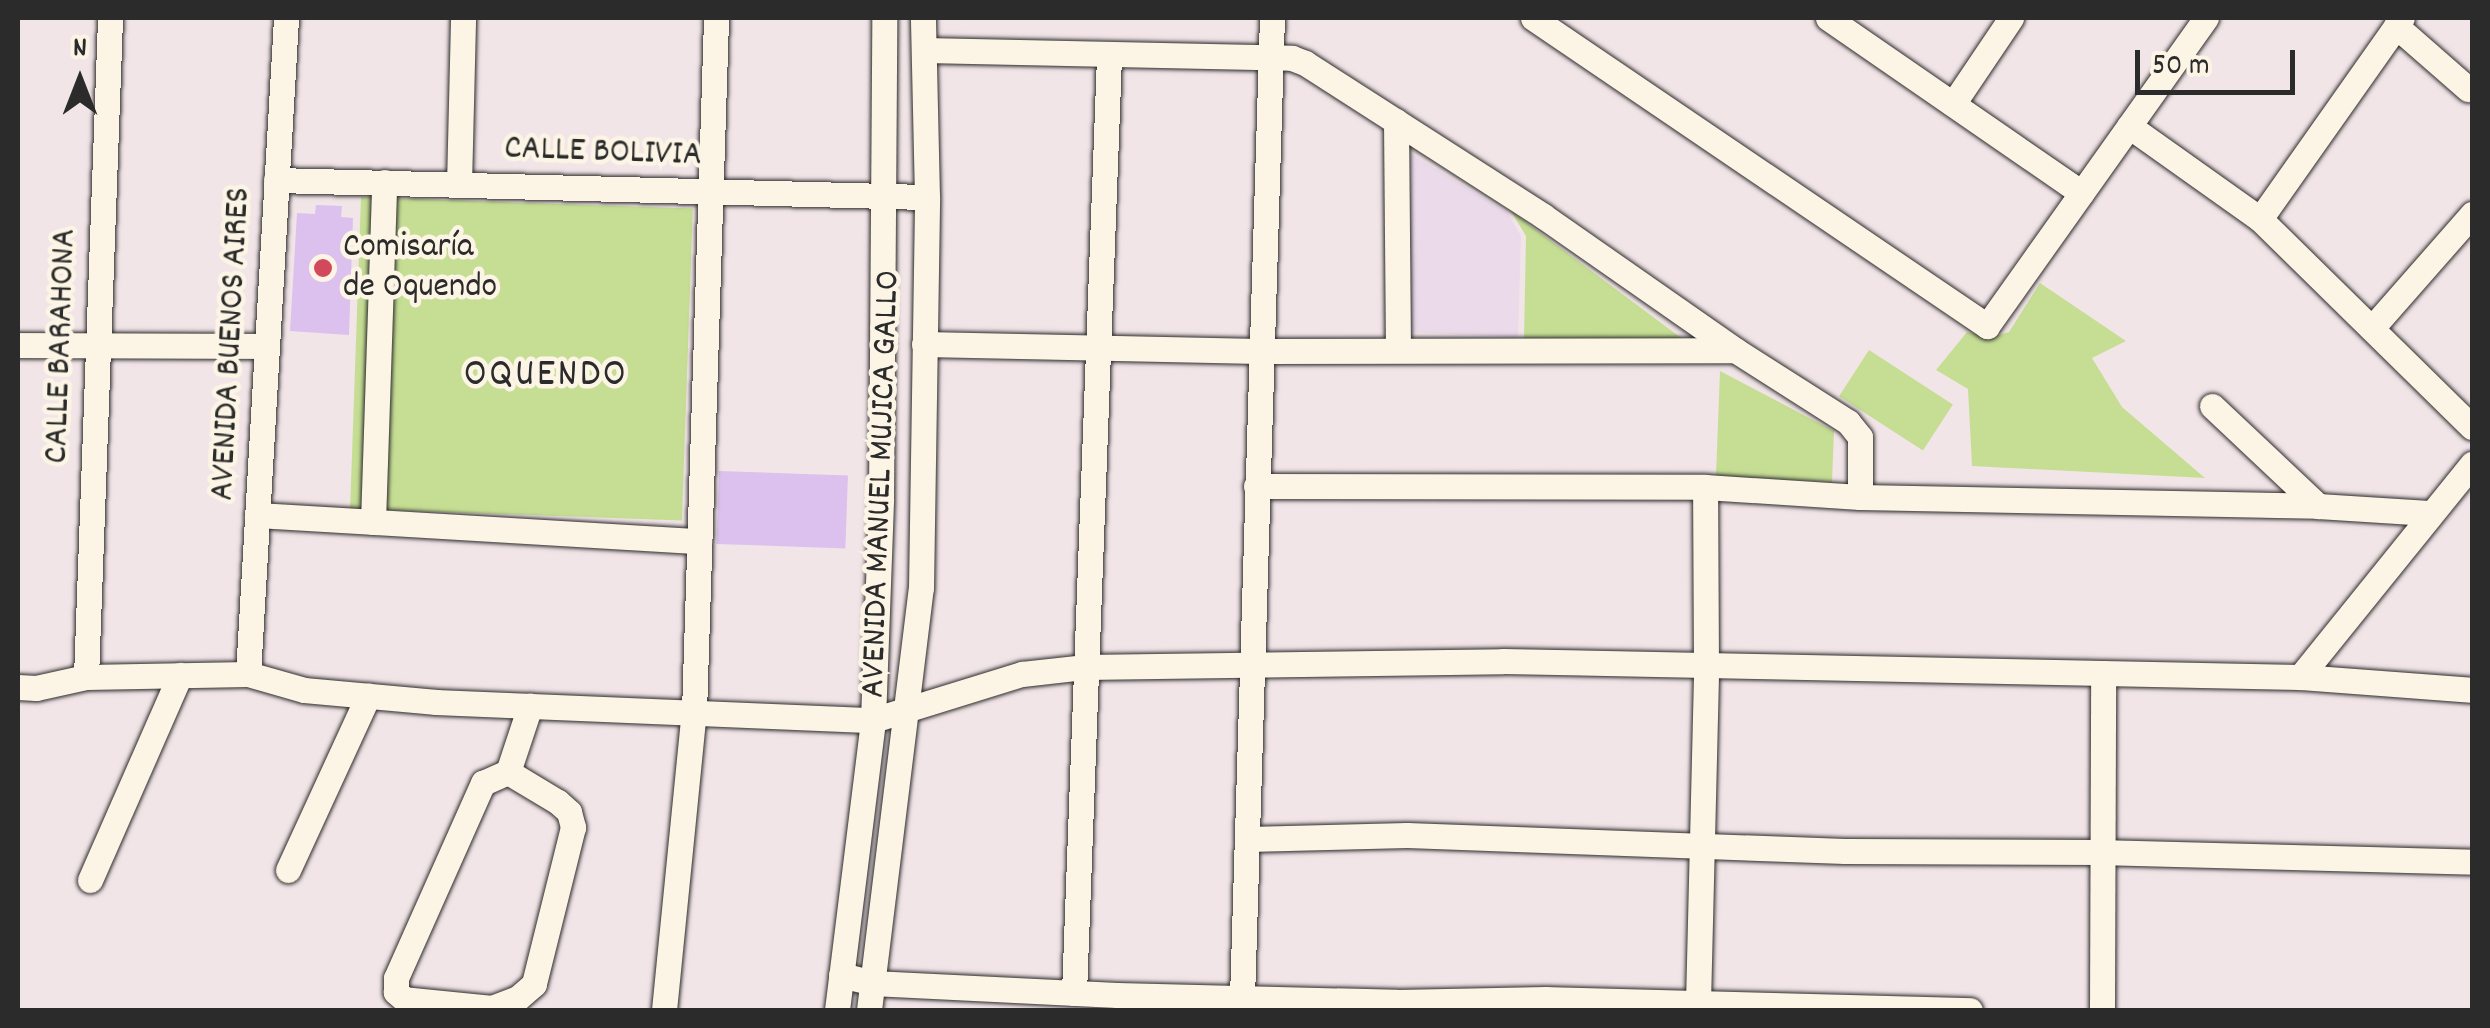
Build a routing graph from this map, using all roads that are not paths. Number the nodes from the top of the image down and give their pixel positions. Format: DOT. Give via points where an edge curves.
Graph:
graph roads {
  1 [pos="110,18"];
  2 [pos="286,18"];
  3 [pos="462,18"];
  4 [pos="716,18"];
  5 [pos="884,18"];
  6 [pos="923,18"];
  7 [pos="1272,18"];
  8 [pos="1533,18"];
  9 [pos="1828,18"];
  10 [pos="2011,18"];
  11 [pos="2206,18"];
  12 [pos="2399,22"];
  13 [pos="924,50"];
  14 [pos="1109,55"];
  15 [pos="1271,57"];
  16 [pos="2468,89"];
  17 [pos="1953,104"];
  18 [pos="1396,121"];
  19 [pos="2130,126"];
  20 [pos="276,180"];
  21 [pos="384,182"];
  22 [pos="459,184"];
  23 [pos="711,191"];
  24 [pos="2082,194"];
  25 [pos="884,196"];
  26 [pos="927,197"];
  27 [pos="2472,214"];
  28 [pos="2260,219"];
  29 [pos="2372,328"];
  30 [pos="924,344"];
  31 [pos="18,345"];
  32 [pos="96,346"];
  33 [pos="267,346"];
  34 [pos="1100,346"];
  35 [pos="1398,350"];
  36 [pos="1735,350"];
  37 [pos="1260,351"];
  38 [pos="2212,406"];
  39 [pos="2472,427"];
  40 [pos="2472,464"];
  41 [pos="1256,486"];
  42 [pos="1705,487"];
  43 [pos="1860,498"];
  44 [pos="2318,506"];
  45 [pos="2380,510"];
  46 [pos="2429,513"];
  47 [pos="257,516"];
  48 [pos="373,522"];
  49 [pos="699,542"];
  50 [pos="2400,550"];
  51 [pos="1706,665"];
  52 [pos="1084,667"];
  53 [pos="1252,668"];
  54 [pos="248,674"];
  55 [pos="2103,674"];
  56 [pos="180,675"];
  57 [pos="86,676"];
  58 [pos="2300,677"];
  59 [pos="18,687"];
  60 [pos="2472,690"];
  61 [pos="368,696"];
  62 [pos="530,706"];
  63 [pos="909,711"];
  64 [pos="694,712"];
  65 [pos="873,720"];
  66 [pos="508,772"];
  67 [pos="1248,839"];
  68 [pos="1700,846"];
  69 [pos="2101,852"];
  70 [pos="2472,862"];
  71 [pos="288,870"];
  72 [pos="90,880"];
  73 [pos="840,974"];
  74 [pos="872,983"];
  75 [pos="1074,993"];
  76 [pos="1242,998"];
  77 [pos="1038,1001"];
  78 [pos="1698,1003"];
  79 [pos="1546,1005"];
  80 [pos="664,1010"];
  81 [pos="837,1010"];
  82 [pos="870,1010"];
  83 [pos="1970,1010"];
  84 [pos="2102,1010"];
  1 -- 32 [label="street, CALLE BARAHONA"];
  2 -- 20 [label="street, AVENIDA BUENOS AIRES"];
  3 -- 22 [label="street"];
  4 -- 23 [label="street"];
  5 -- 25 [label="street, AVENIDA MANUEL MUJICA GALLO"];
  6 -- 13 [label="street, AVENIDA MANUEL MUJICA GALLO"];
  7 -- 15 [label="street"];
  8 -- 24 [label="street" via="1988,326"];
  9 -- 17 [label="street"];
  10 -- 17 [label="street"];
  11 -- 19 [label="street"];
  12 -- 16 [label="street"];
  12 -- 28 [label="street"];
  13 -- 14 [label="street"];
  13 -- 26 [label="street, AVENIDA MANUEL MUJICA GALLO"];
  14 -- 15 [label="street"];
  14 -- 34 [label="street"];
  15 -- 18 [label="street" via="1305,63"];
  15 -- 37 [label="street"];
  17 -- 24 [label="street"];
  18 -- 35 [label="street"];
  18 -- 36 [label="street"];
  19 -- 24 [label="street"];
  19 -- 28 [label="street"];
  20 -- 21 [label="street, CALLE BOLIVIA"];
  20 -- 33 [label="street, AVENIDA BUENOS AIRES"];
  21 -- 22 [label="street, CALLE BOLIVIA"];
  21 -- 48 [label="street"];
  22 -- 23 [label="street, CALLE BOLIVIA"];
  23 -- 25 [label="street, CALLE BOLIVIA"];
  23 -- 49 [label="street"];
  25 -- 26 [label="street, CALLE BOLIVIA"];
  25 -- 65 [label="street, AVENIDA MANUEL MUJICA GALLO"];
  26 -- 30 [label="street, AVENIDA MANUEL MUJICA GALLO"];
  27 -- 29 [label="street"];
  28 -- 29 [label="street"];
  29 -- 39 [label="street"];
  30 -- 34 [label="street"];
  30 -- 63 [label="street, AVENIDA MANUEL MUJICA GALLO" via="921,588"];
  31 -- 32 [label="street"];
  32 -- 33 [label="street"];
  32 -- 57 [label="street, CALLE BARAHONA"];
  33 -- 47 [label="street, AVENIDA BUENOS AIRES"];
  34 -- 37 [label="street"];
  34 -- 52 [label="street"];
  35 -- 36 [label="street"];
  35 -- 37 [label="street"];
  36 -- 43 [label="street" via="1848,422 1860,437"];
  37 -- 41 [label="street"];
  38 -- 44 [label="street"];
  40 -- 46 [label="street"];
  41 -- 42 [label="street"];
  41 -- 53 [label="street"];
  42 -- 43 [label="street"];
  42 -- 51 [label="street"];
  43 -- 44 [label="street"];
  44 -- 45 [label="street"];
  45 -- 46 [label="street"];
  45 -- 50 [label="street" via="2396,518"];
  46 -- 50 [label="street"];
  47 -- 48 [label="street"];
  47 -- 54 [label="street, AVENIDA BUENOS AIRES"];
  48 -- 49 [label="street"];
  49 -- 64 [label="street"];
  50 -- 58 [label="street"];
  51 -- 53 [label="street" via="1504,661"];
  51 -- 55 [label="street"];
  51 -- 68 [label="street"];
  52 -- 53 [label="street"];
  52 -- 63 [label="street" via="1022,674"];
  52 -- 75 [label="street"];
  53 -- 67 [label="street"];
  54 -- 56 [label="street"];
  54 -- 61 [label="street" via="304,690"];
  55 -- 58 [label="street"];
  55 -- 69 [label="street"];
  56 -- 57 [label="street"];
  56 -- 72 [label="street"];
  57 -- 59 [label="street"];
  58 -- 60 [label="street"];
  61 -- 62 [label="street"];
  61 -- 71 [label="street"];
  62 -- 64 [label="street"];
  62 -- 66 [label="street"];
  63 -- 65 [label="street"];
  63 -- 74 [label="street, AVENIDA MANUEL MUJICA GALLO"];
  64 -- 65 [label="street"];
  64 -- 80 [label="street"];
  65 -- 73 [label="street, AVENIDA MANUEL MUJICA GALLO"];
  66 -- 66 [label="street" via="483,783 396,978 404,999 492,1008 534,984 572,828 558,802"];
  67 -- 68 [label="street" via="1406,835"];
  67 -- 76 [label="street"];
  68 -- 69 [label="street"];
  68 -- 78 [label="street"];
  69 -- 70 [label="street"];
  69 -- 84 [label="street"];
  73 -- 74 [label="street"];
  73 -- 81 [label="street, AVENIDA MANUEL MUJICA GALLO"];
  74 -- 77 [label="street"];
  74 -- 82 [label="street, AVENIDA MANUEL MUJICA GALLO"];
  75 -- 76 [label="street"];
  75 -- 77 [label="street"];
  76 -- 79 [label="street"];
  78 -- 79 [label="street"];
  78 -- 83 [label="street"];
}
